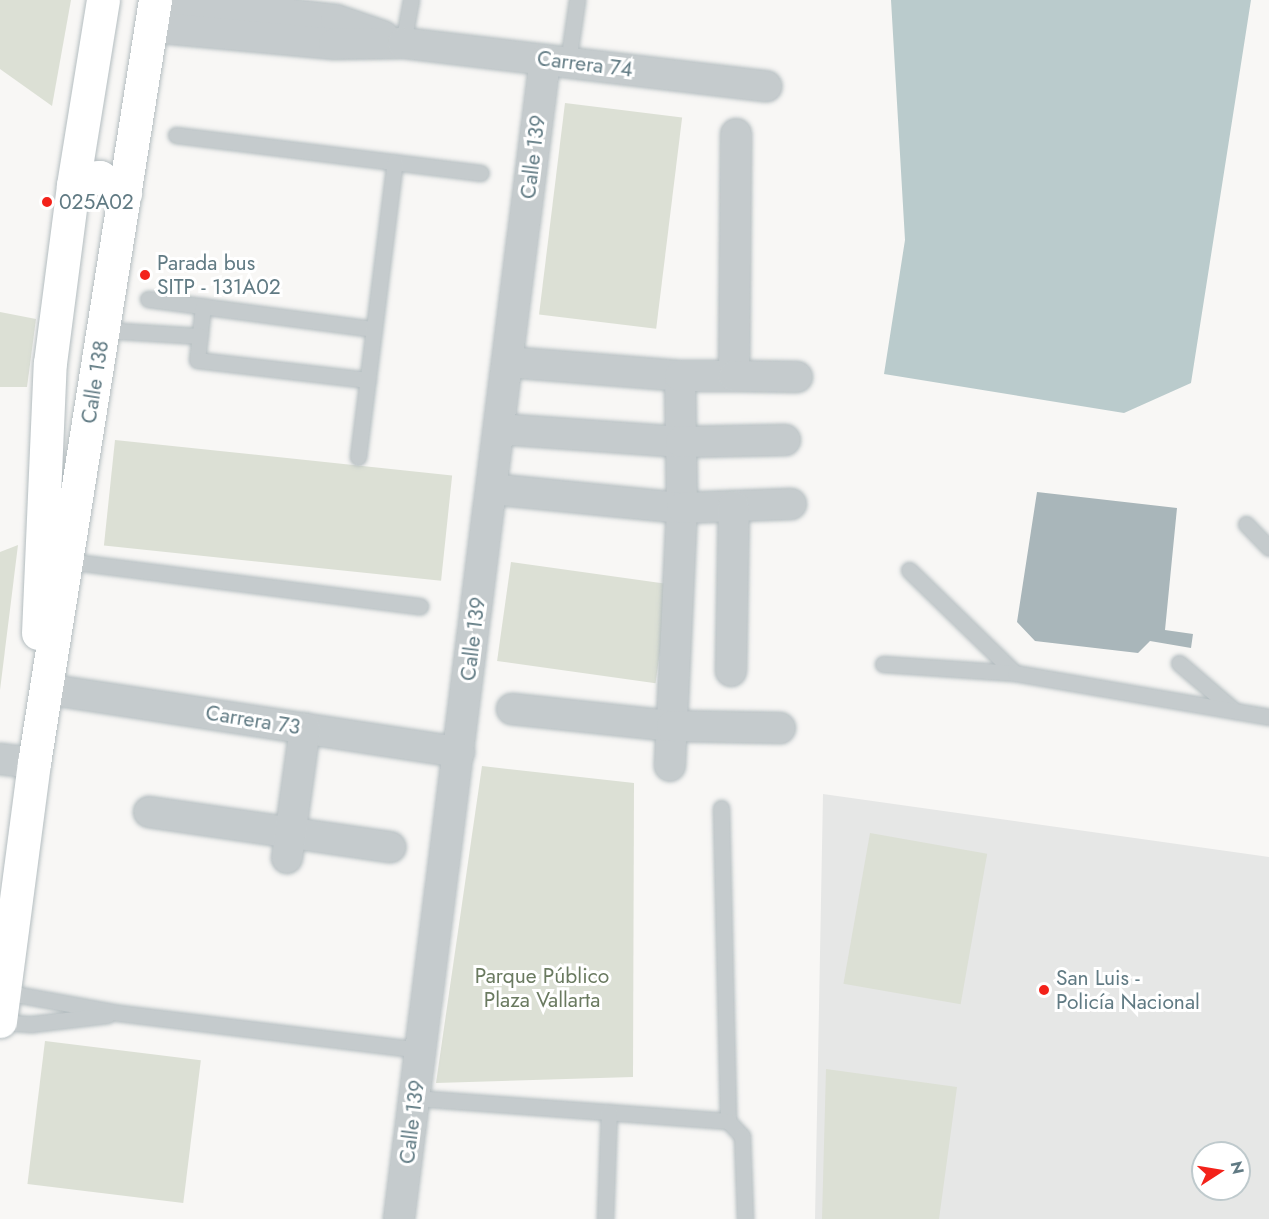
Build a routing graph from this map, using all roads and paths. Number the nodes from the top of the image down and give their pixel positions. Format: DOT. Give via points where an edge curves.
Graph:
graph roads {
  1 [pos="103,0"];
  2 [pos="411,0"];
  3 [pos="577,0"];
  4 [pos="151,7"];
  5 [pos="403,44"];
  6 [pos="556,61"];
  7 [pos="766,86"];
  8 [pos="736,134"];
  9 [pos="176,135"];
  10 [pos="395,162"];
  11 [pos="481,173"];
  12 [pos="72,185"];
  13 [pos="125,193"];
  14 [pos="148,299"];
  15 [pos="203,306"];
  16 [pos="374,329"];
  17 [pos="104,330"];
  18 [pos="200,336"];
  19 [pos="507,362"];
  20 [pos="680,375"];
  21 [pos="734,376"];
  22 [pos="797,378"];
  23 [pos="368,380"];
  24 [pos="499,429"];
  25 [pos="785,440"];
  26 [pos="681,442"];
  27 [pos="358,457"];
  28 [pos="491,489"];
  29 [pos="791,504"];
  30 [pos="734,506"];
  31 [pos="682,508"];
  32 [pos="1246,524"];
  33 [pos="1269,548"];
  34 [pos="67,561"];
  35 [pos="909,570"];
  36 [pos="420,606"];
  37 [pos="1179,663"];
  38 [pos="883,664"];
  39 [pos="731,671"];
  40 [pos="1015,673"];
  41 [pos="46,688"];
  42 [pos="512,709"];
  43 [pos="1238,713"];
  44 [pos="1269,717"];
  45 [pos="672,726"];
  46 [pos="305,728"];
  47 [pos="780,728"];
  48 [pos="459,752"];
  49 [pos="0,759"];
  50 [pos="34,763"];
  51 [pos="670,766"];
  52 [pos="720,808"];
  53 [pos="149,812"];
  54 [pos="289,845"];
  55 [pos="390,847"];
  56 [pos="1,1012"];
  57 [pos="119,1013"];
  58 [pos="421,1050"];
  59 [pos="415,1098"];
  60 [pos="609,1112"];
  61 [pos="728,1121"];
  62 [pos="399,1219"];
  63 [pos="604,1219"];
  64 [pos="745,1219"];
  1 -- 12 [label="main road, Calle 138"];
  2 -- 5 [label="lane"];
  3 -- 6 [label="lane"];
  4 -- 5 [label="street, Carrera 74" via="334,45"];
  4 -- 13 [label="main road, Calle 138"];
  5 -- 6 [label="street, Carrera 74"];
  6 -- 7 [label="street, Carrera 74"];
  6 -- 19 [label="street, Calle 139"];
  8 -- 21 [label="street"];
  9 -- 10 [label="lane"];
  10 -- 11 [label="lane"];
  10 -- 16 [label="lane"];
  12 -- 13 [label="main road" via="100,177"];
  12 -- 50 [label="main road, Calle 138" via="50,363"];
  13 -- 17 [label="main road, Calle 138"];
  14 -- 15 [label="lane"];
  15 -- 16 [label="lane"];
  15 -- 18 [label="lane"];
  16 -- 23 [label="lane"];
  17 -- 18 [label="lane"];
  17 -- 34 [label="main road, Calle 138"];
  18 -- 23 [label="lane" via="197,360"];
  19 -- 20 [label="street"];
  19 -- 24 [label="street, Calle 139"];
  20 -- 21 [label="street"];
  20 -- 26 [label="street"];
  21 -- 22 [label="street"];
  23 -- 27 [label="lane"];
  24 -- 26 [label="street"];
  24 -- 28 [label="street, Calle 139"];
  25 -- 26 [label="street"];
  26 -- 31 [label="street"];
  28 -- 31 [label="street"];
  28 -- 48 [label="street, Calle 139"];
  29 -- 30 [label="street"];
  30 -- 31 [label="street"];
  30 -- 39 [label="street"];
  31 -- 45 [label="street"];
  32 -- 33 [label="lane"];
  34 -- 36 [label="lane"];
  34 -- 41 [label="main road, Calle 138"];
  35 -- 40 [label="lane"];
  37 -- 43 [label="lane"];
  38 -- 40 [label="lane"];
  40 -- 43 [label="lane"];
  41 -- 46 [label="street, Carrera 73"];
  41 -- 50 [label="main road, Calle 138"];
  42 -- 45 [label="street"];
  43 -- 44 [label="lane"];
  45 -- 47 [label="street"];
  45 -- 51 [label="street"];
  46 -- 48 [label="street, Carrera 73"];
  46 -- 54 [label="street"];
  48 -- 58 [label="street, Calle 139"];
  49 -- 50 [label="street"];
  50 -- 56 [label="main road, Calle 138"];
  52 -- 61 [label="lane"];
  53 -- 54 [label="street"];
  54 -- 55 [label="street"];
  56 -- 57 [label="lane"];
  56 -- 57 [label="lane" via="32,1024"];
  57 -- 58 [label="lane"];
  58 -- 59 [label="street, Calle 139"];
  59 -- 60 [label="lane"];
  59 -- 62 [label="street, Calle 139"];
  60 -- 61 [label="lane"];
  60 -- 63 [label="lane"];
  61 -- 64 [label="lane" via="742,1136"];
}
